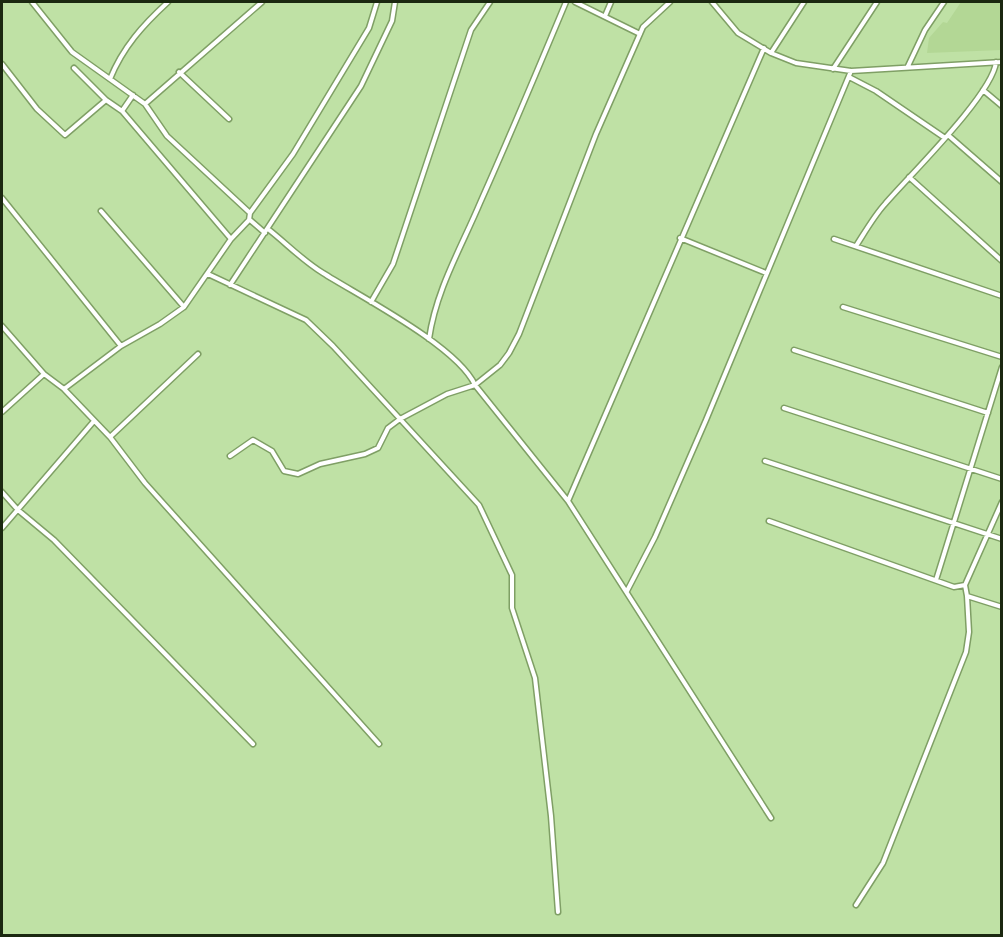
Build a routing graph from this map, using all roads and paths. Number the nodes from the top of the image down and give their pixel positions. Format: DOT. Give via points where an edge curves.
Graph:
graph roads {
  1 [pos="32,2"];
  2 [pos="168,2"];
  3 [pos="262,2"];
  4 [pos="377,2"];
  5 [pos="394,2"];
  6 [pos="490,2"];
  7 [pos="566,2"];
  8 [pos="575,2"];
  9 [pos="611,2"];
  10 [pos="670,2"];
  11 [pos="712,2"];
  12 [pos="804,2"];
  13 [pos="877,2"];
  14 [pos="944,2"];
  15 [pos="605,16"];
  16 [pos="640,34"];
  17 [pos="764,48"];
  18 [pos="771,53"];
  19 [pos="996,62"];
  20 [pos="1002,62"];
  21 [pos="2,64"];
  22 [pos="908,66"];
  23 [pos="74,68"];
  24 [pos="833,69"];
  25 [pos="851,71"];
  26 [pos="179,72"];
  27 [pos="849,77"];
  28 [pos="110,79"];
  29 [pos="983,90"];
  30 [pos="133,95"];
  31 [pos="106,100"];
  32 [pos="146,104"];
  33 [pos="1002,106"];
  34 [pos="122,111"];
  35 [pos="229,118"];
  36 [pos="947,136"];
  37 [pos="909,177"];
  38 [pos="1002,182"];
  39 [pos="2,198"];
  40 [pos="101,211"];
  41 [pos="250,213"];
  42 [pos="249,220"];
  43 [pos="267,231"];
  44 [pos="680,238"];
  45 [pos="231,239"];
  46 [pos="834,239"];
  47 [pos="856,246"];
  48 [pos="1002,261"];
  49 [pos="766,273"];
  50 [pos="208,274"];
  51 [pos="230,285"];
  52 [pos="1002,296"];
  53 [pos="371,302"];
  54 [pos="184,307"];
  55 [pos="843,307"];
  56 [pos="2,326"];
  57 [pos="429,339"];
  58 [pos="121,346"];
  59 [pos="794,350"];
  60 [pos="198,354"];
  61 [pos="1002,357"];
  62 [pos="1002,367"];
  63 [pos="44,374"];
  64 [pos="475,385"];
  65 [pos="64,389"];
  66 [pos="784,408"];
  67 [pos="2,412"];
  68 [pos="988,413"];
  69 [pos="400,419"];
  70 [pos="94,421"];
  71 [pos="110,437"];
  72 [pos="230,456"];
  73 [pos="765,461"];
  74 [pos="971,468"];
  75 [pos="1002,479"];
  76 [pos="2,492"];
  77 [pos="568,501"];
  78 [pos="1002,502"];
  79 [pos="18,510"];
  80 [pos="769,521"];
  81 [pos="953,522"];
  82 [pos="2,528"];
  83 [pos="985,533"];
  84 [pos="1002,538"];
  85 [pos="936,580"];
  86 [pos="965,585"];
  87 [pos="627,592"];
  88 [pos="967,596"];
  89 [pos="1002,607"];
  90 [pos="252,744"];
  91 [pos="379,744"];
  92 [pos="771,818"];
  93 [pos="856,905"];
  94 [pos="558,912"];
  1 -- 28 [label="street" via="72,52"];
  2 -- 28 [label="street" via="136,31"];
  3 -- 26 [label="street"];
  4 -- 41 [label="street" via="369,28 293,154"];
  5 -- 43 [label="street" via="392,21 361,86"];
  6 -- 53 [label="street" via="467,40 393,264"];
  7 -- 57 [label="street" via="446,276 432,316"];
  8 -- 15 [label="street"];
  9 -- 15 [label="street"];
  10 -- 16 [label="street"];
  11 -- 17 [label="street" via="738,33"];
  12 -- 18 [label="street"];
  13 -- 24 [label="street"];
  14 -- 22 [label="street"];
  15 -- 16 [label="street"];
  16 -- 64 [label="street" via="596,134 519,334 500,365"];
  17 -- 18 [label="street"];
  17 -- 44 [label="street"];
  18 -- 24 [label="street" via="796,63"];
  19 -- 20 [label="street"];
  19 -- 22 [label="street"];
  19 -- 29 [label="street" via="993,77"];
  21 -- 31 [label="street" via="37,109 65,135"];
  22 -- 25 [label="street"];
  23 -- 31 [label="street"];
  24 -- 25 [label="street"];
  25 -- 27 [label="street"];
  26 -- 32 [label="street"];
  26 -- 35 [label="street"];
  27 -- 36 [label="street"];
  27 -- 49 [label="street"];
  28 -- 30 [label="street"];
  29 -- 33 [label="street"];
  29 -- 36 [label="street"];
  30 -- 32 [label="street"];
  30 -- 34 [label="street"];
  31 -- 34 [label="street"];
  32 -- 41 [label="street" via="167,136"];
  34 -- 45 [label="street"];
  36 -- 37 [label="street"];
  36 -- 38 [label="street"];
  37 -- 47 [label="street"];
  37 -- 48 [label="street"];
  39 -- 58 [label="street"];
  40 -- 54 [label="street"];
  41 -- 42 [label="street"];
  42 -- 43 [label="street"];
  42 -- 45 [label="street"];
  43 -- 51 [label="street"];
  43 -- 53 [label="street" via="320,272"];
  44 -- 49 [label="street"];
  44 -- 77 [label="street"];
  45 -- 50 [label="street"];
  46 -- 47 [label="street"];
  47 -- 52 [label="street"];
  49 -- 87 [label="street" via="706,420"];
  50 -- 51 [label="street"];
  50 -- 54 [label="street"];
  51 -- 69 [label="street" via="306,320"];
  53 -- 57 [label="street"];
  54 -- 58 [label="street"];
  55 -- 61 [label="street"];
  56 -- 63 [label="street"];
  57 -- 64 [label="street"];
  58 -- 65 [label="street"];
  59 -- 68 [label="street"];
  60 -- 71 [label="street"];
  62 -- 68 [label="street"];
  63 -- 65 [label="street"];
  63 -- 67 [label="street"];
  64 -- 69 [label="street" via="447,394"];
  64 -- 77 [label="street"];
  65 -- 70 [label="street"];
  66 -- 74 [label="street"];
  68 -- 74 [label="street"];
  69 -- 72 [label="street" via="388,428 378,448 298,474 284,471 272,451 253,440"];
  69 -- 94 [label="street" via="479,505 512,575 512,608 535,678"];
  70 -- 71 [label="street"];
  70 -- 79 [label="street"];
  71 -- 91 [label="street" via="145,483"];
  73 -- 81 [label="street"];
  74 -- 75 [label="street"];
  74 -- 81 [label="street"];
  76 -- 79 [label="street"];
  77 -- 87 [label="street"];
  78 -- 83 [label="street"];
  79 -- 82 [label="street"];
  79 -- 90 [label="street" via="54,540"];
  80 -- 85 [label="street"];
  81 -- 83 [label="street"];
  81 -- 85 [label="street"];
  83 -- 84 [label="street"];
  83 -- 86 [label="street"];
  85 -- 86 [label="street" via="954,587"];
  86 -- 88 [label="street"];
  87 -- 92 [label="street"];
  88 -- 89 [label="street"];
  88 -- 93 [label="street" via="966,652 883,863"];
}
